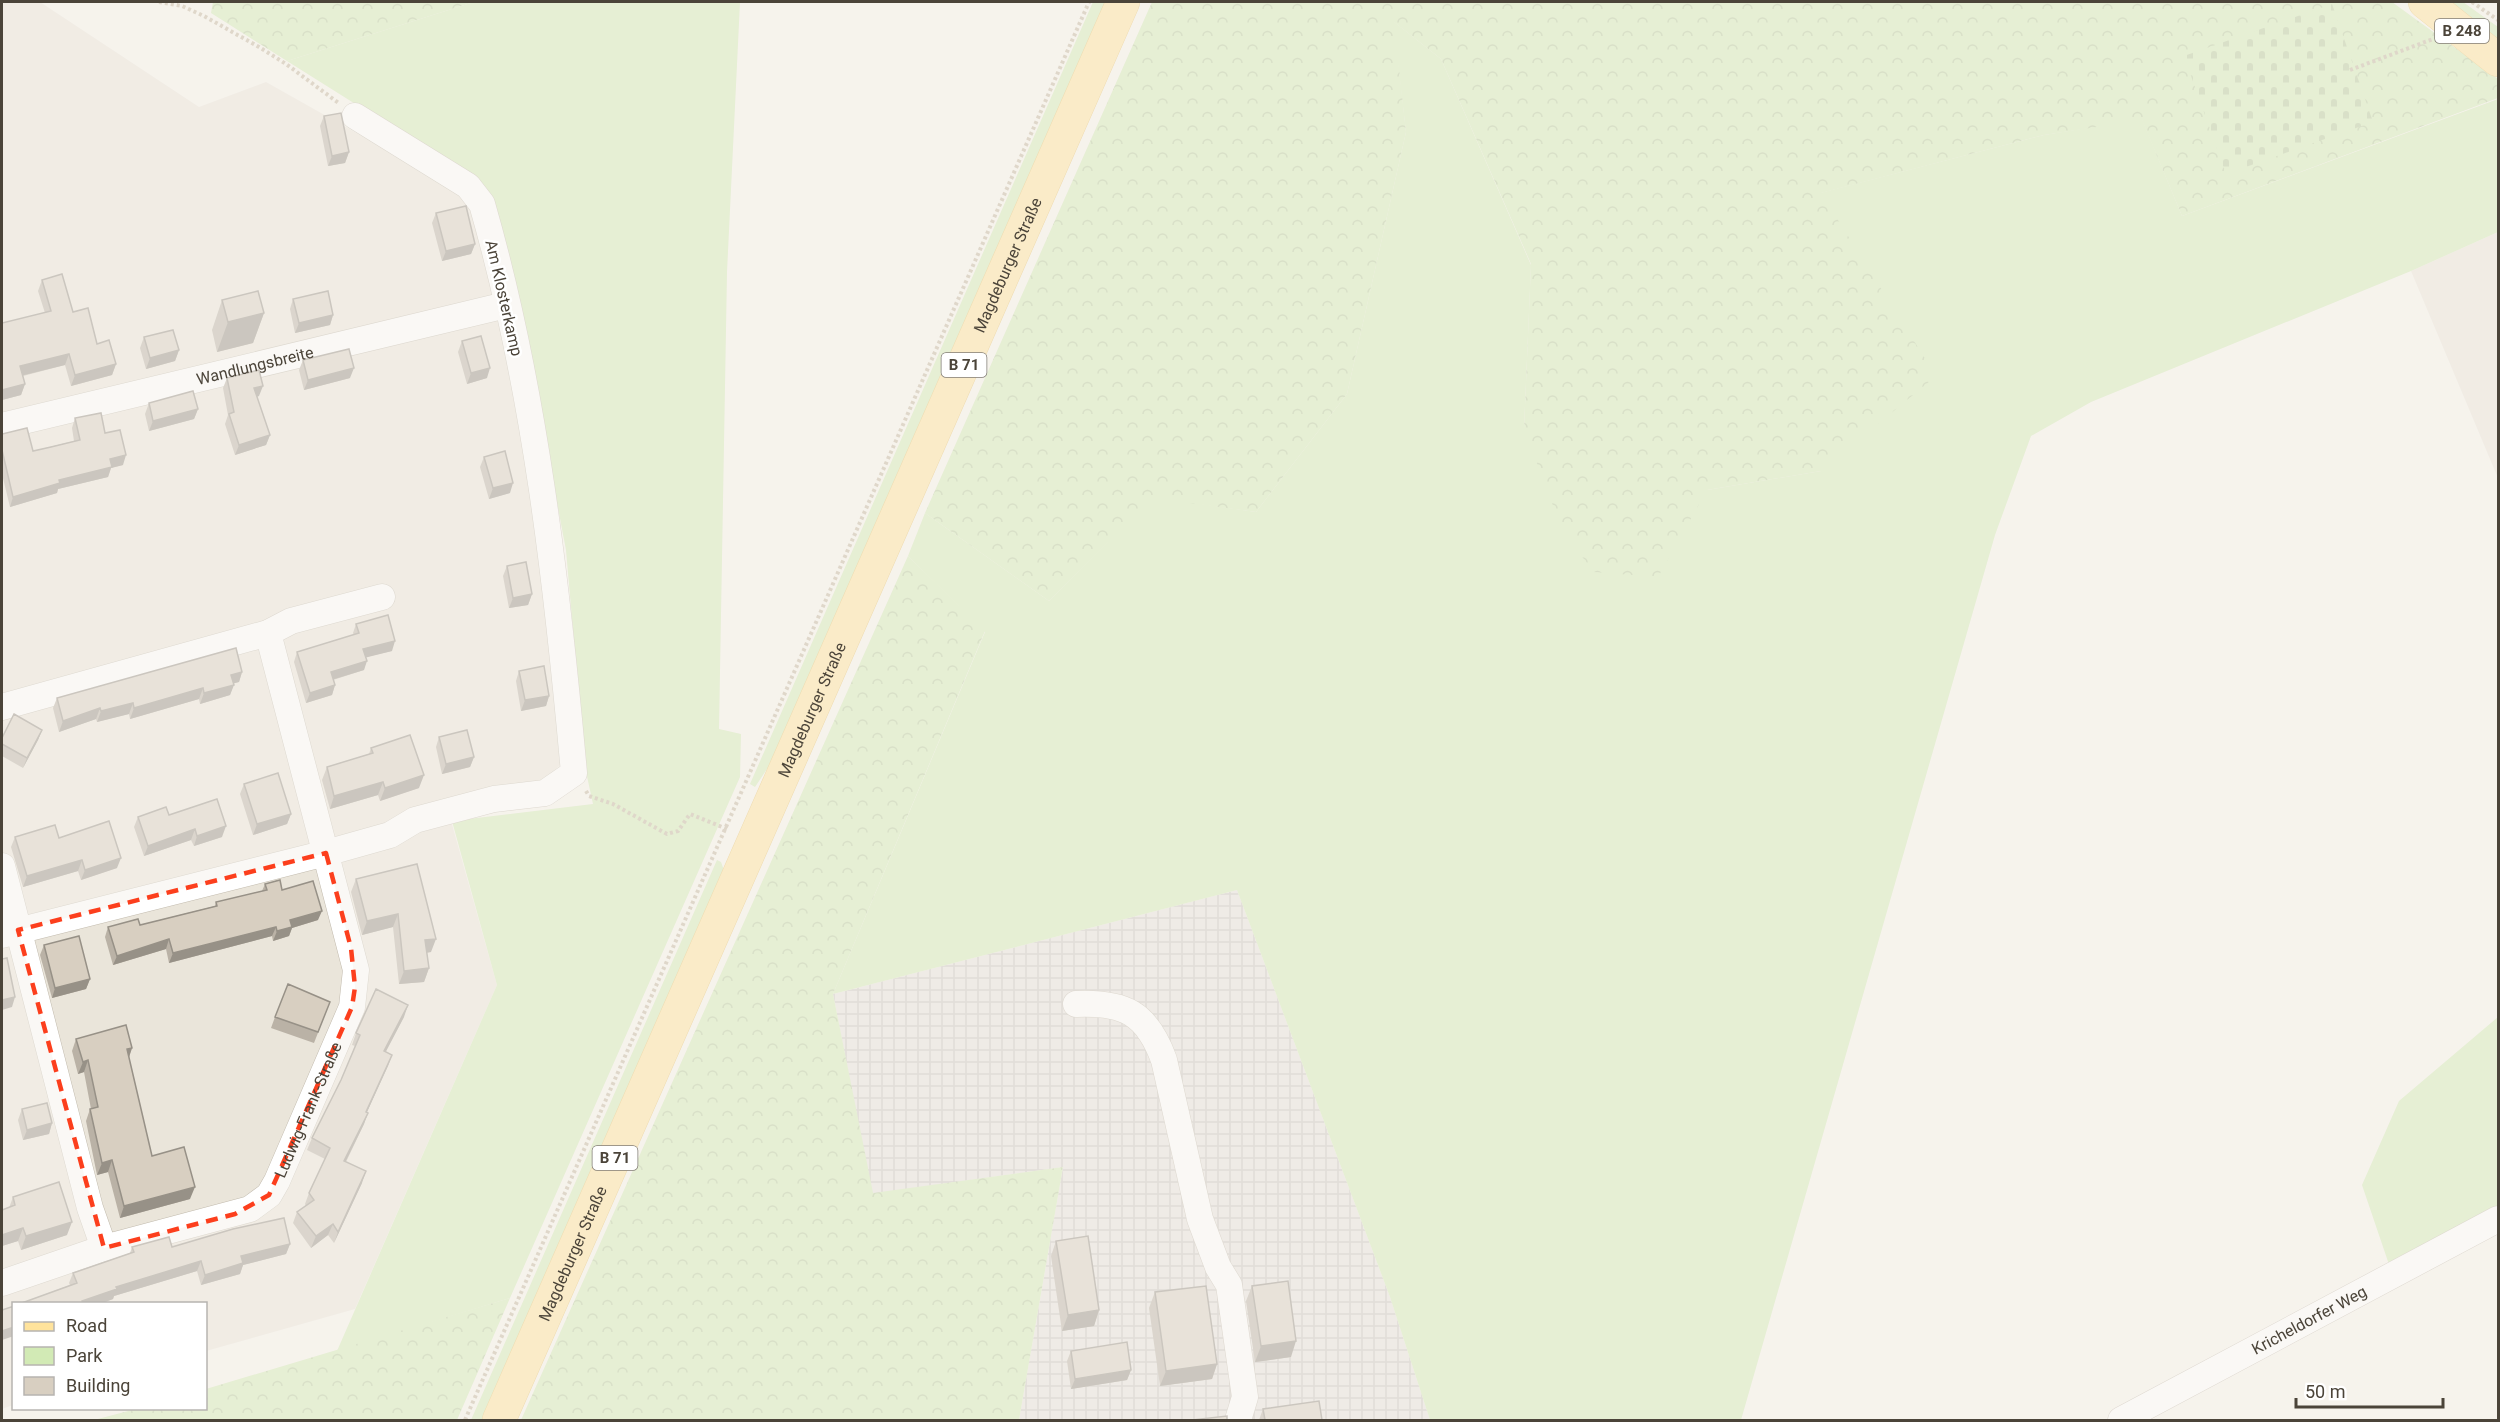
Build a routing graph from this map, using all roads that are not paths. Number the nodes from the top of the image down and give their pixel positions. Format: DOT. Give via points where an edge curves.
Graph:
graph roads {
  1 [pos="1123,2"];
  2 [pos="2425,2"];
  3 [pos="2461,12"];
  4 [pos="2499,60"];
  5 [pos="355,116"];
  6 [pos="506,305"];
  7 [pos="2,426"];
  8 [pos="382,597"];
  9 [pos="268,633"];
  10 [pos="2,707"];
  11 [pos="326,853"];
  12 [pos="2,866"];
  13 [pos="10,933"];
  14 [pos="1076,1004"];
  15 [pos="2499,1219"];
  16 [pos="104,1248"];
  17 [pos="2,1283"];
  18 [pos="499,1420"];
  19 [pos="1238,1420"];
  20 [pos="2121,1420"];
  1 -- 18 [label="main road, Magdeburger Straße / B 71"];
  2 -- 3 [label="main road, B 248"];
  3 -- 4 [label="main road, B 248"];
  5 -- 6 [label="street, Am Klosterkamp" via="476,193"];
  6 -- 7 [label="street, Wandlungsbreite"];
  6 -- 11 [label="street, Am Klosterkamp" via="527,405 559,608 574,773 545,793 494,799 415,820 390,835"];
  8 -- 9 [label="street" via="291,621"];
  9 -- 10 [label="street"];
  9 -- 11 [label="street, Ludwig-Frank-Straße"];
  11 -- 13 [label="street"];
  11 -- 16 [label="street, Ludwig-Frank-Straße" via="356,970 352,1006 269,1195 235,1215"];
  12 -- 13 [label="street"];
  13 -- 16 [label="street"];
  14 -- 19 [label="street" via="1124,1008 1145,1022 1157,1040 1200,1219 1229,1285 1245,1397"];
  15 -- 20 [label="street, Kricheldorfer Weg"];
  16 -- 17 [label="street, Ludwig-Frank-Straße"];
}
